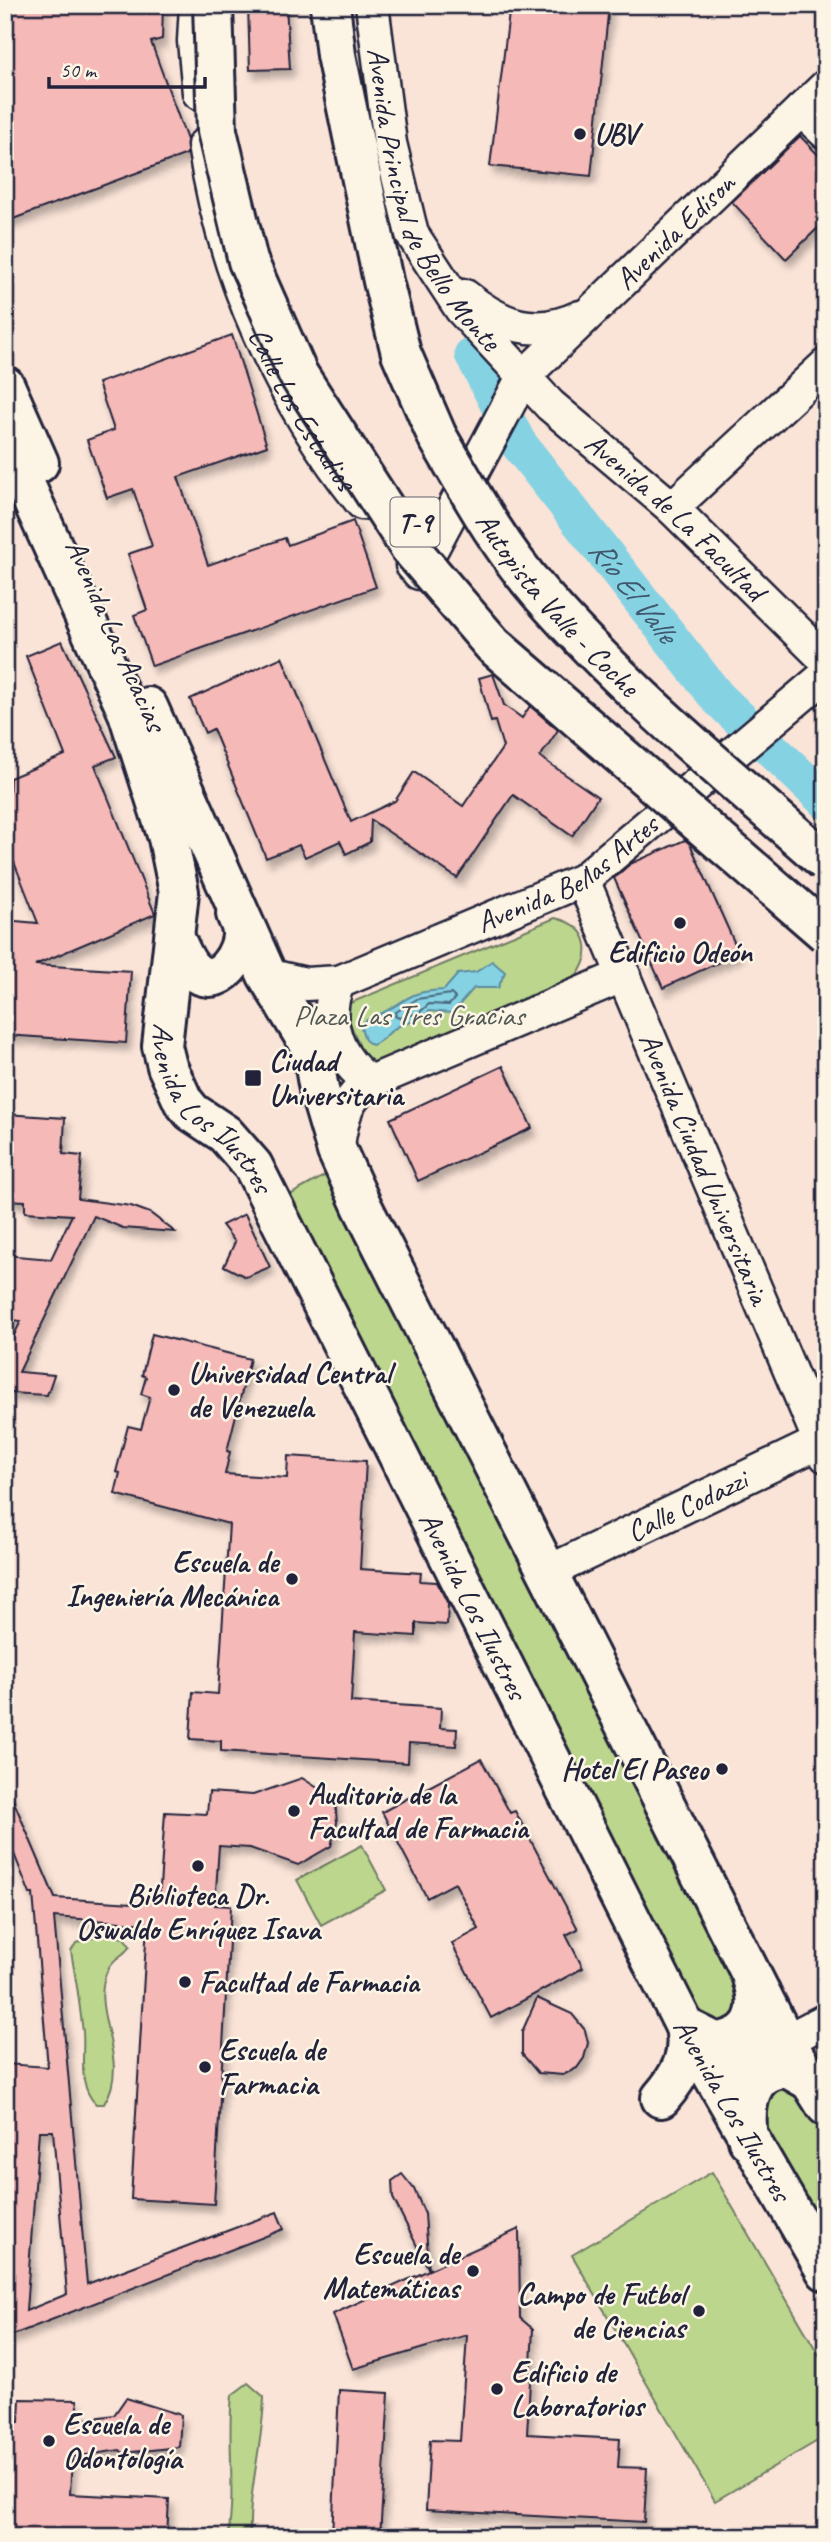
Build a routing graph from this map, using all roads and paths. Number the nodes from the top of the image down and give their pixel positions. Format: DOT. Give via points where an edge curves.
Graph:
graph roads {
  1 [pos="196,5"];
  2 [pos="213,5"];
  3 [pos="231,5"];
  4 [pos="330,5"];
  5 [pos="372,5"];
  6 [pos="826,86"];
  7 [pos="801,110"];
  8 [pos="826,133"];
  9 [pos="438,273"];
  10 [pos="383,281"];
  11 [pos="591,312"];
  12 [pos="826,365"];
  13 [pos="523,377"];
  14 [pos="5,386"];
  15 [pos="5,440"];
  16 [pos="672,508"];
  17 [pos="782,615"];
  18 [pos="826,632"];
  19 [pos="826,660"];
  20 [pos="826,675"];
  21 [pos="792,705"];
  22 [pos="826,829"];
  23 [pos="826,862"];
  24 [pos="583,880"];
  25 [pos="226,883"];
  26 [pos="826,901"];
  27 [pos="826,933"];
  28 [pos="176,941"];
  29 [pos="267,975"];
  30 [pos="624,975"];
  31 [pos="339,982"];
  32 [pos="371,1082"];
  33 [pos="337,1151"];
  34 [pos="824,1446"];
  35 [pos="548,1572"];
  36 [pos="751,1974"];
  37 [pos="826,2020"];
  38 [pos="684,2027"];
  39 [pos="785,2041"];
  40 [pos="713,2079"];
  41 [pos="819,2094"];
  42 [pos="661,2098"];
  43 [pos="748,2140"];
  44 [pos="826,2271"];
  1 -- 13 [label="street, Calle Los Estadios" via="194,41 212,199 254,324 311,433 419,573"];
  2 -- 27 [label="main road, bridge" via="217,131 248,261 298,374 410,548 494,645"];
  3 -- 26 [label="main road, T-9" via="239,126 267,254 313,371 363,455 467,589"];
  4 -- 10 [label="main road, Autopista Valle - Coche / T-9" via="336,55"];
  5 -- 9 [label="street, Avenida Principal de Bello Monte" via="399,183 412,234"];
  6 -- 7 [label="street, Avenida Edison"];
  7 -- 8 [label="street"];
  7 -- 11 [label="street, Avenida Edison"];
  9 -- 11 [label="street" via="500,320 537,330 559,327"];
  9 -- 13 [label="street, Avenida Principal de Bello Monte" via="461,309"];
  10 -- 22 [label="main road, Autopista Valle - Coche / T-9" via="412,329 449,414 500,500 550,569 704,720"];
  10 -- 23 [label="main road, Autopista Valle - Coche / T-9, bridge" via="401,353 437,436 488,523 538,591 691,742"];
  11 -- 13 [label="street, Avenida Edison"];
  12 -- 16 [label="street"];
  13 -- 16 [label="street, Avenida de La Facultad"];
  14 -- 25 [label="main road, Avenida Las Acacias"];
  15 -- 28 [label="main road, Avenida Las Acacias" via="128,713 174,865 179,892"];
  16 -- 17 [label="street, Avenida de La Facultad"];
  17 -- 18 [label="street"];
  17 -- 19 [label="street, Avenida de La Facultad"];
  17 -- 21 [label="street" via="799,663"];
  20 -- 21 [label="street, Avenida Bellas Artes"];
  21 -- 24 [label="street, Avenida Bellas Artes"];
  24 -- 30 [label="street, Avenida Ciudad Universitaria"];
  24 -- 31 [label="street, Avenida Bellas Artes"];
  25 -- 28 [label="main road" via="242,930 238,952 227,970 216,976 199,974"];
  25 -- 29 [label="main road"];
  28 -- 38 [label="main road, Avenida Los Ilustres" via="162,1046 174,1084 192,1112 225,1134 253,1166"];
  29 -- 31 [label="street, Avenida Bellas Artes" via="306,984"];
  29 -- 33 [label="main road" via="312,1049 318,1090"];
  30 -- 32 [label="street"];
  30 -- 34 [label="street, Avenida Ciudad Universitaria"];
  31 -- 32 [label="street" via="331,998 335,1033 354,1071"];
  32 -- 33 [label="street" via="351,1100"];
  33 -- 35 [label="main road"];
  34 -- 35 [label="street, Calle Codazzi"];
  35 -- 36 [label="main road"];
  36 -- 38 [label="main road" via="758,2010 738,2035 715,2042"];
  36 -- 39 [label="main road"];
  37 -- 39 [label="street"];
  38 -- 40 [label="main road, Avenida Los Ilustres"];
  38 -- 42 [label="main road" via="688,2051 675,2082"];
  39 -- 40 [label="street"];
  39 -- 41 [label="main road"];
  40 -- 43 [label="main road, Avenida Los Ilustres"];
  41 -- 43 [label="main road" via="787,2068 763,2074 750,2092 745,2122"];
  43 -- 44 [label="main road, Avenida Los Ilustres"];
}
